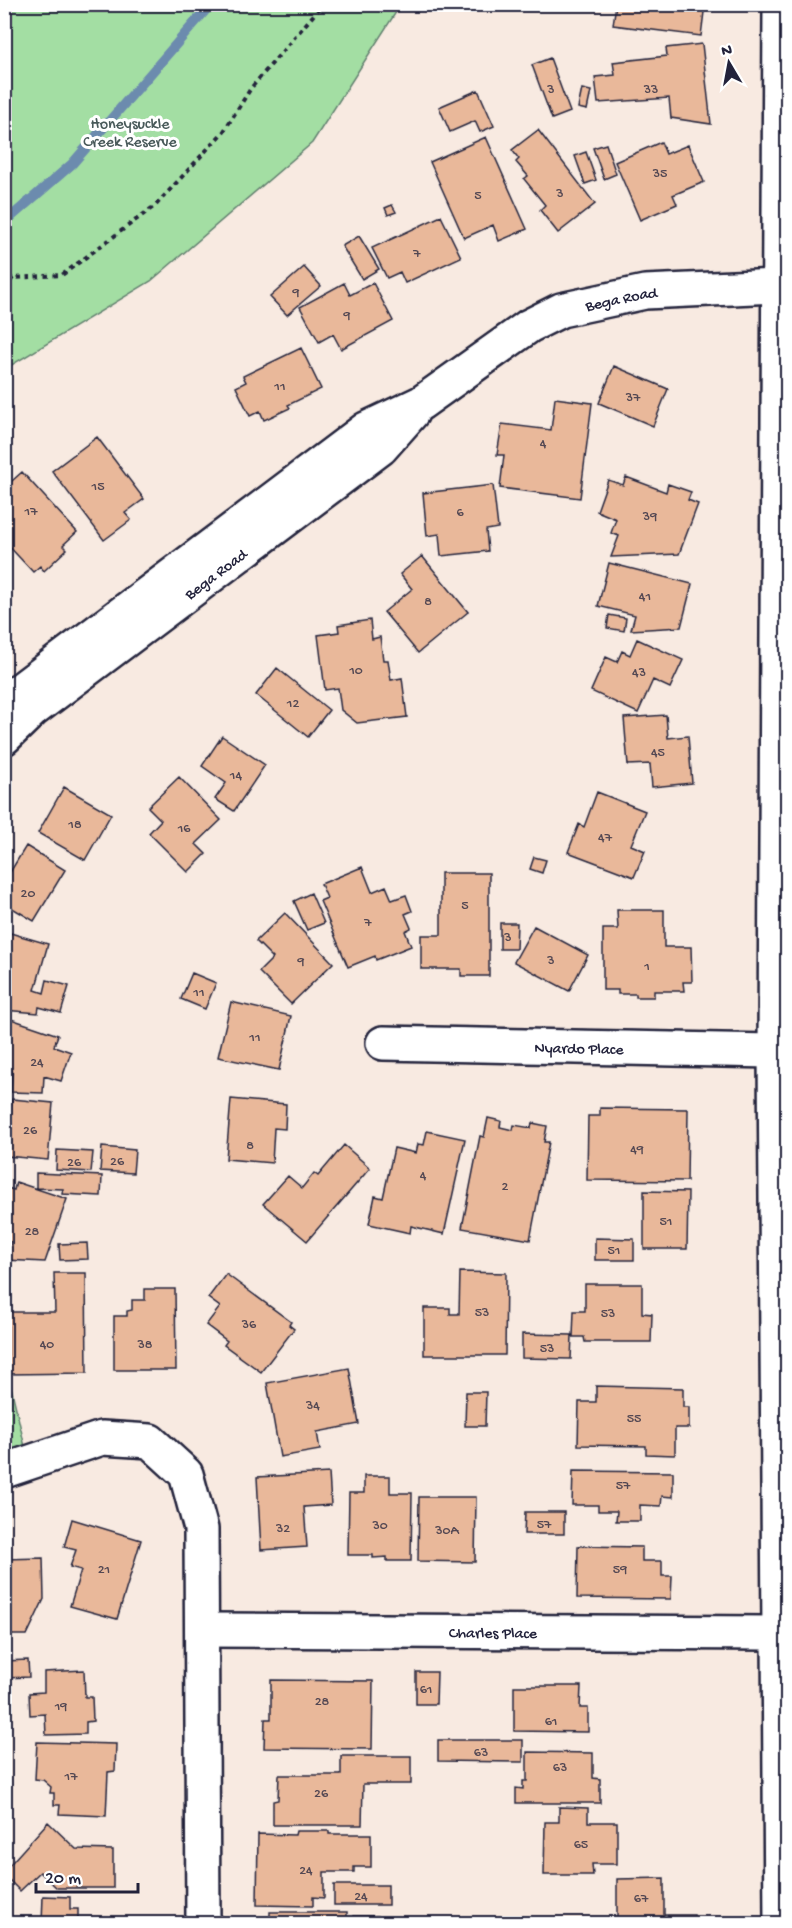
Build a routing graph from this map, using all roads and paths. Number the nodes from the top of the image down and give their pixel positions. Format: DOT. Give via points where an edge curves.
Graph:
graph roads {
  1 [pos="323,4"];
  2 [pos="780,4"];
  3 [pos="778,286"];
  4 [pos="4,288"];
  5 [pos="421,403"];
  6 [pos="783,459"];
  7 [pos="4,702"];
  8 [pos="4,738"];
  9 [pos="779,1032"];
  10 [pos="383,1043"];
  11 [pos="4,1471"];
  12 [pos="203,1630"];
  13 [pos="781,1633"];
  14 [pos="784,1720"];
  15 [pos="202,1923"];
  16 [pos="781,1923"];
  1 -- 4 [label="path" via="251,88 224,131 156,205 62,275 14,279"];
  2 -- 3 [label="street"];
  3 -- 5 [label="street, Bega Road" via="645,292 561,310 529,326"];
  3 -- 6 [label="street"];
  5 -- 7 [label="street, Bega Road" via="366,429"];
  5 -- 8 [label="street, Bega Road" via="381,448 33,710"];
  6 -- 9 [label="street"];
  9 -- 10 [label="street, Nyardo Place"];
  9 -- 13 [label="street"];
  11 -- 12 [label="street" via="102,1438 150,1441 186,1474 201,1529"];
  12 -- 13 [label="street, Charles Place"];
  12 -- 15 [label="street"];
  13 -- 14 [label="street"];
  14 -- 16 [label="street"];
}
